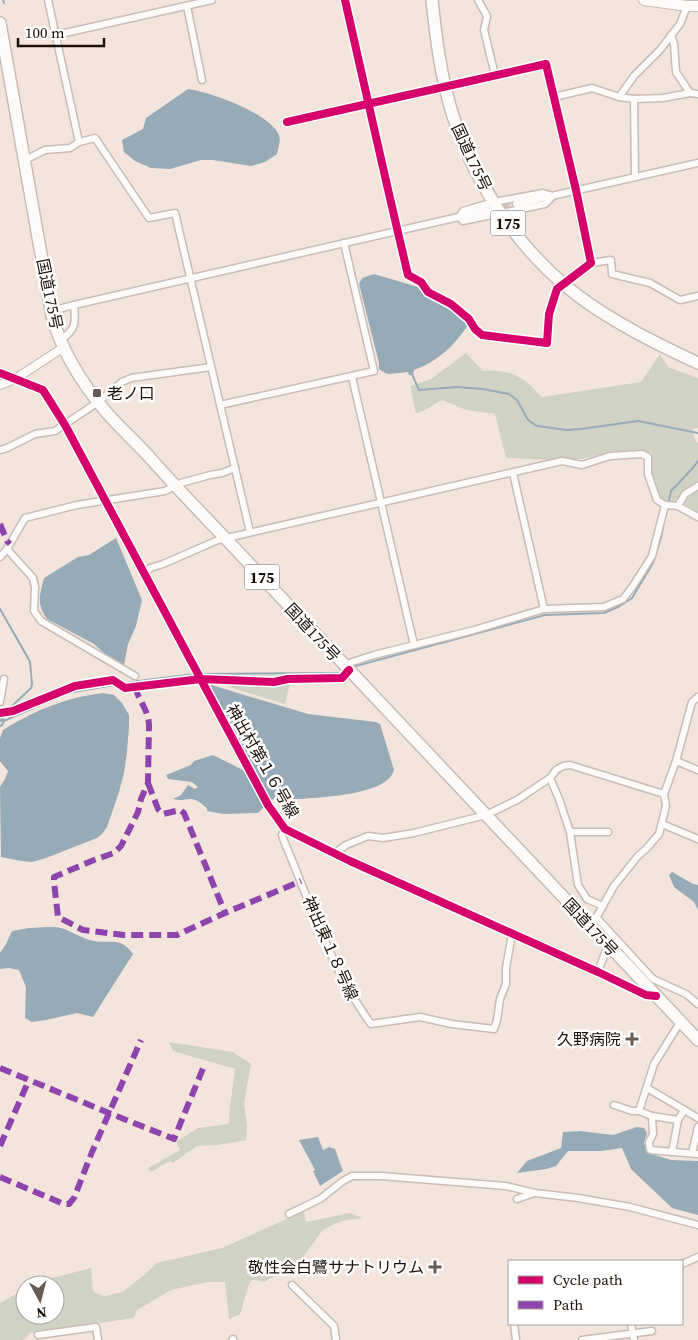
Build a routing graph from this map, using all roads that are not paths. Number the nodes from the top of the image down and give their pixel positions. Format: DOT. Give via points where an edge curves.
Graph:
graph roads {
  1 [pos="48,0"];
  2 [pos="209,0"];
  3 [pos="345,0"];
  4 [pos="432,0"];
  5 [pos="478,0"];
  6 [pos="644,0"];
  7 [pos="187,6"];
  8 [pos="687,6"];
  9 [pos="698,6"];
  10 [pos="0,22"];
  11 [pos="56,35"];
  12 [pos="671,35"];
  13 [pos="2,51"];
  14 [pos="495,75"];
  15 [pos="202,80"];
  16 [pos="445,86"];
  17 [pos="690,93"];
  18 [pos="698,94"];
  19 [pos="554,97"];
  20 [pos="619,97"];
  21 [pos="634,99"];
  22 [pos="369,104"];
  23 [pos="287,122"];
  24 [pos="79,142"];
  25 [pos="25,160"];
  26 [pos="698,163"];
  27 [pos="635,177"];
  28 [pos="576,190"];
  29 [pos="553,196"];
  30 [pos="516,204"];
  31 [pos="492,206"];
  32 [pos="501,214"];
  33 [pos="459,217"];
  34 [pos="398,231"];
  35 [pos="344,243"];
  36 [pos="592,263"];
  37 [pos="579,273"];
  38 [pos="190,279"];
  39 [pos="557,289"];
  40 [pos="698,296"];
  41 [pos="74,305"];
  42 [pos="51,310"];
  43 [pos="62,344"];
  44 [pos="698,362"];
  45 [pos="211,367"];
  46 [pos="0,373"];
  47 [pos="352,376"];
  48 [pos="15,378"];
  49 [pos="0,385"];
  50 [pos="98,402"];
  51 [pos="220,405"];
  52 [pos="65,425"];
  53 [pos="0,450"];
  54 [pos="235,468"];
  55 [pos="513,473"];
  56 [pos="175,486"];
  57 [pos="698,486"];
  58 [pos="106,501"];
  59 [pos="381,503"];
  60 [pos="665,504"];
  61 [pos="678,506"];
  62 [pos="698,518"];
  63 [pos="250,532"];
  64 [pos="226,539"];
  65 [pos="7,549"];
  66 [pos="0,557"];
  67 [pos="144,575"];
  68 [pos="544,609"];
  69 [pos="414,645"];
  70 [pos="345,666"];
  71 [pos="135,676"];
  72 [pos="4,679"];
  73 [pos="698,697"];
  74 [pos="0,702"];
  75 [pos="676,761"];
  76 [pos="698,770"];
  77 [pos="550,778"];
  78 [pos="664,794"];
  79 [pos="486,815"];
  80 [pos="662,824"];
  81 [pos="285,830"];
  82 [pos="570,832"];
  83 [pos="608,832"];
  84 [pos="698,839"];
  85 [pos="336,853"];
  86 [pos="603,906"];
  87 [pos="593,922"];
  88 [pos="512,934"];
  89 [pos="608,945"];
  90 [pos="598,972"];
  91 [pos="656,996"];
  92 [pos="698,1004"];
  93 [pos="680,1021"];
  94 [pos="698,1040"];
  95 [pos="647,1088"];
  96 [pos="614,1105"];
  97 [pos="640,1110"];
  98 [pos="684,1110"];
  99 [pos="652,1116"];
  100 [pos="698,1118"];
  101 [pos="678,1120"];
  102 [pos="698,1127"];
  103 [pos="672,1152"];
  104 [pos="695,1153"];
  105 [pos="535,1193"];
  106 [pos="517,1200"];
  107 [pos="289,1214"];
  108 [pos="698,1225"];
  109 [pos="698,1256"];
  110 [pos="683,1264"];
  111 [pos="292,1284"];
  112 [pos="514,1325"];
  113 [pos="652,1331"];
  114 [pos="38,1335"];
  115 [pos="633,1336"];
  116 [pos="98,1340"];
  117 [pos="336,1340"];
  118 [pos="516,1340"];
  119 [pos="582,1340"];
  1 -- 11 [label="street"];
  2 -- 7 [label="street"];
  3 -- 22 [label="street"];
  4 -- 16 [label="highway, 国道175号 / 175"];
  5 -- 14 [label="street" via="487,16 484,30"];
  6 -- 8 [label="main road"];
  7 -- 11 [label="street"];
  7 -- 15 [label="street"];
  8 -- 9 [label="main road"];
  8 -- 12 [label="street" via="680,24"];
  10 -- 13 [label="highway, 国道175号 / 175"];
  11 -- 24 [label="street"];
  12 -- 17 [label="street" via="676,72"];
  12 -- 20 [label="street"];
  13 -- 25 [label="highway, 国道175号 / 175"];
  14 -- 16 [label="street"];
  14 -- 19 [label="street" via="546,64"];
  16 -- 22 [label="street"];
  16 -- 31 [label="highway, 国道175号 / 175" via="463,144"];
  17 -- 18 [label="street"];
  17 -- 21 [label="street"];
  19 -- 20 [label="street" via="592,88"];
  19 -- 28 [label="street"];
  20 -- 21 [label="street"];
  21 -- 27 [label="street"];
  22 -- 23 [label="street"];
  22 -- 34 [label="street"];
  24 -- 25 [label="street" via="70,148 45,150"];
  24 -- 38 [label="street" via="94,138 149,218 175,213"];
  25 -- 42 [label="highway, 国道175号 / 175"];
  26 -- 27 [label="street"];
  27 -- 28 [label="street"];
  28 -- 29 [label="street"];
  28 -- 36 [label="street"];
  29 -- 30 [label="street"];
  29 -- 31 [label="street" via="543,193"];
  29 -- 32 [label="street" via="545,204"];
  31 -- 32 [label="highway, 国道175号 / 175"];
  31 -- 33 [label="street" via="463,211"];
  32 -- 33 [label="street" via="463,221"];
  32 -- 44 [label="highway, 国道175号 / 175" via="522,242 567,287 639,334"];
  33 -- 34 [label="street"];
  34 -- 35 [label="street"];
  34 -- 39 [label="street" via="408,275 421,282 428,292 451,304 482,336 547,343 549,314"];
  35 -- 38 [label="street"];
  35 -- 47 [label="street" via="374,371"];
  36 -- 37 [label="street"];
  36 -- 40 [label="street" via="611,260 612,274 650,283 680,300"];
  38 -- 41 [label="street"];
  38 -- 45 [label="street"];
  41 -- 42 [label="street"];
  41 -- 43 [label="street" via="76,322"];
  42 -- 43 [label="highway, 国道175号 / 175"];
  43 -- 48 [label="street"];
  43 -- 50 [label="highway, 国道175号 / 175"];
  45 -- 50 [label="street" via="132,378"];
  45 -- 51 [label="street"];
  46 -- 48 [label="street, 神出村第１６号線"];
  47 -- 51 [label="street"];
  47 -- 59 [label="street"];
  48 -- 49 [label="street"];
  48 -- 52 [label="street, 神出村第１６号線" via="43,390"];
  50 -- 52 [label="street"];
  50 -- 56 [label="highway, 国道175号 / 175"];
  51 -- 54 [label="street"];
  52 -- 53 [label="street"];
  52 -- 58 [label="street, 神出村第１６号線"];
  54 -- 56 [label="street"];
  54 -- 63 [label="street"];
  55 -- 59 [label="street"];
  55 -- 60 [label="street" via="562,461 582,465 610,456 642,454 648,457 648,474 657,500"];
  55 -- 68 [label="street"];
  56 -- 58 [label="street" via="165,491"];
  56 -- 64 [label="highway, 国道175号 / 175"];
  57 -- 61 [label="street" via="685,494"];
  58 -- 65 [label="street" via="25,518"];
  58 -- 67 [label="street, 神出村第１６号線"];
  59 -- 63 [label="street"];
  59 -- 69 [label="street"];
  60 -- 61 [label="street"];
  60 -- 68 [label="street" via="652,556 623,598 604,608"];
  61 -- 62 [label="street"];
  63 -- 64 [label="street"];
  64 -- 67 [label="street" via="150,568"];
  64 -- 70 [label="highway, 国道175号 / 175"];
  65 -- 66 [label="street"];
  65 -- 71 [label="street" via="33,578 34,611 41,621"];
  67 -- 81 [label="street, 神出村第１６号線" via="268,805"];
  68 -- 69 [label="street"];
  69 -- 70 [label="street"];
  70 -- 79 [label="highway, 国道175号 / 175"];
  72 -- 74 [label="street"];
  73 -- 75 [label="street" via="692,702"];
  75 -- 76 [label="street"];
  75 -- 78 [label="street"];
  77 -- 78 [label="street" via="556,770 570,765"];
  77 -- 79 [label="street" via="517,800"];
  77 -- 82 [label="street"];
  78 -- 80 [label="street" via="666,806"];
  79 -- 85 [label="street" via="383,838 368,836"];
  79 -- 87 [label="highway, 国道175号 / 175"];
  80 -- 84 [label="street"];
  80 -- 86 [label="street" via="659,834 614,886"];
  81 -- 85 [label="street, 神出村第１６号線"];
  81 -- 88 [label="street, 神出東１８号線" via="282,835 284,841 338,969 371,1024 420,1016 494,1029 506,984"];
  82 -- 83 [label="street"];
  82 -- 86 [label="street" via="578,886 587,899"];
  85 -- 88 [label="street, 神出村第１６号線"];
  86 -- 87 [label="street"];
  87 -- 89 [label="highway, 国道175号 / 175"];
  87 -- 92 [label="street" via="653,979 686,994"];
  88 -- 90 [label="street, 神出村第１６号線"];
  89 -- 90 [label="street"];
  89 -- 91 [label="highway, 国道175号 / 175"];
  90 -- 91 [label="street, 神出村第１６号線" via="646,996"];
  91 -- 93 [label="highway, 国道175号 / 175"];
  93 -- 94 [label="highway, 国道175号 / 175"];
  93 -- 95 [label="street" via="654,1064"];
  95 -- 97 [label="street"];
  95 -- 98 [label="street"];
  96 -- 97 [label="street"];
  97 -- 99 [label="street"];
  98 -- 100 [label="street"];
  98 -- 101 [label="street"];
  99 -- 101 [label="street"];
  99 -- 103 [label="street" via="654,1134 648,1142 650,1150"];
  101 -- 103 [label="street"];
  102 -- 104 [label="street"];
  103 -- 104 [label="street"];
  105 -- 106 [label="street"];
  105 -- 107 [label="street" via="506,1186 352,1176"];
  105 -- 108 [label="street" via="630,1207"];
  109 -- 110 [label="street"];
  111 -- 117 [label="street" via="334,1326"];
  112 -- 118 [label="street"];
  113 -- 115 [label="street"];
  114 -- 116 [label="street" via="96,1327"];
  115 -- 119 [label="street"];
}
